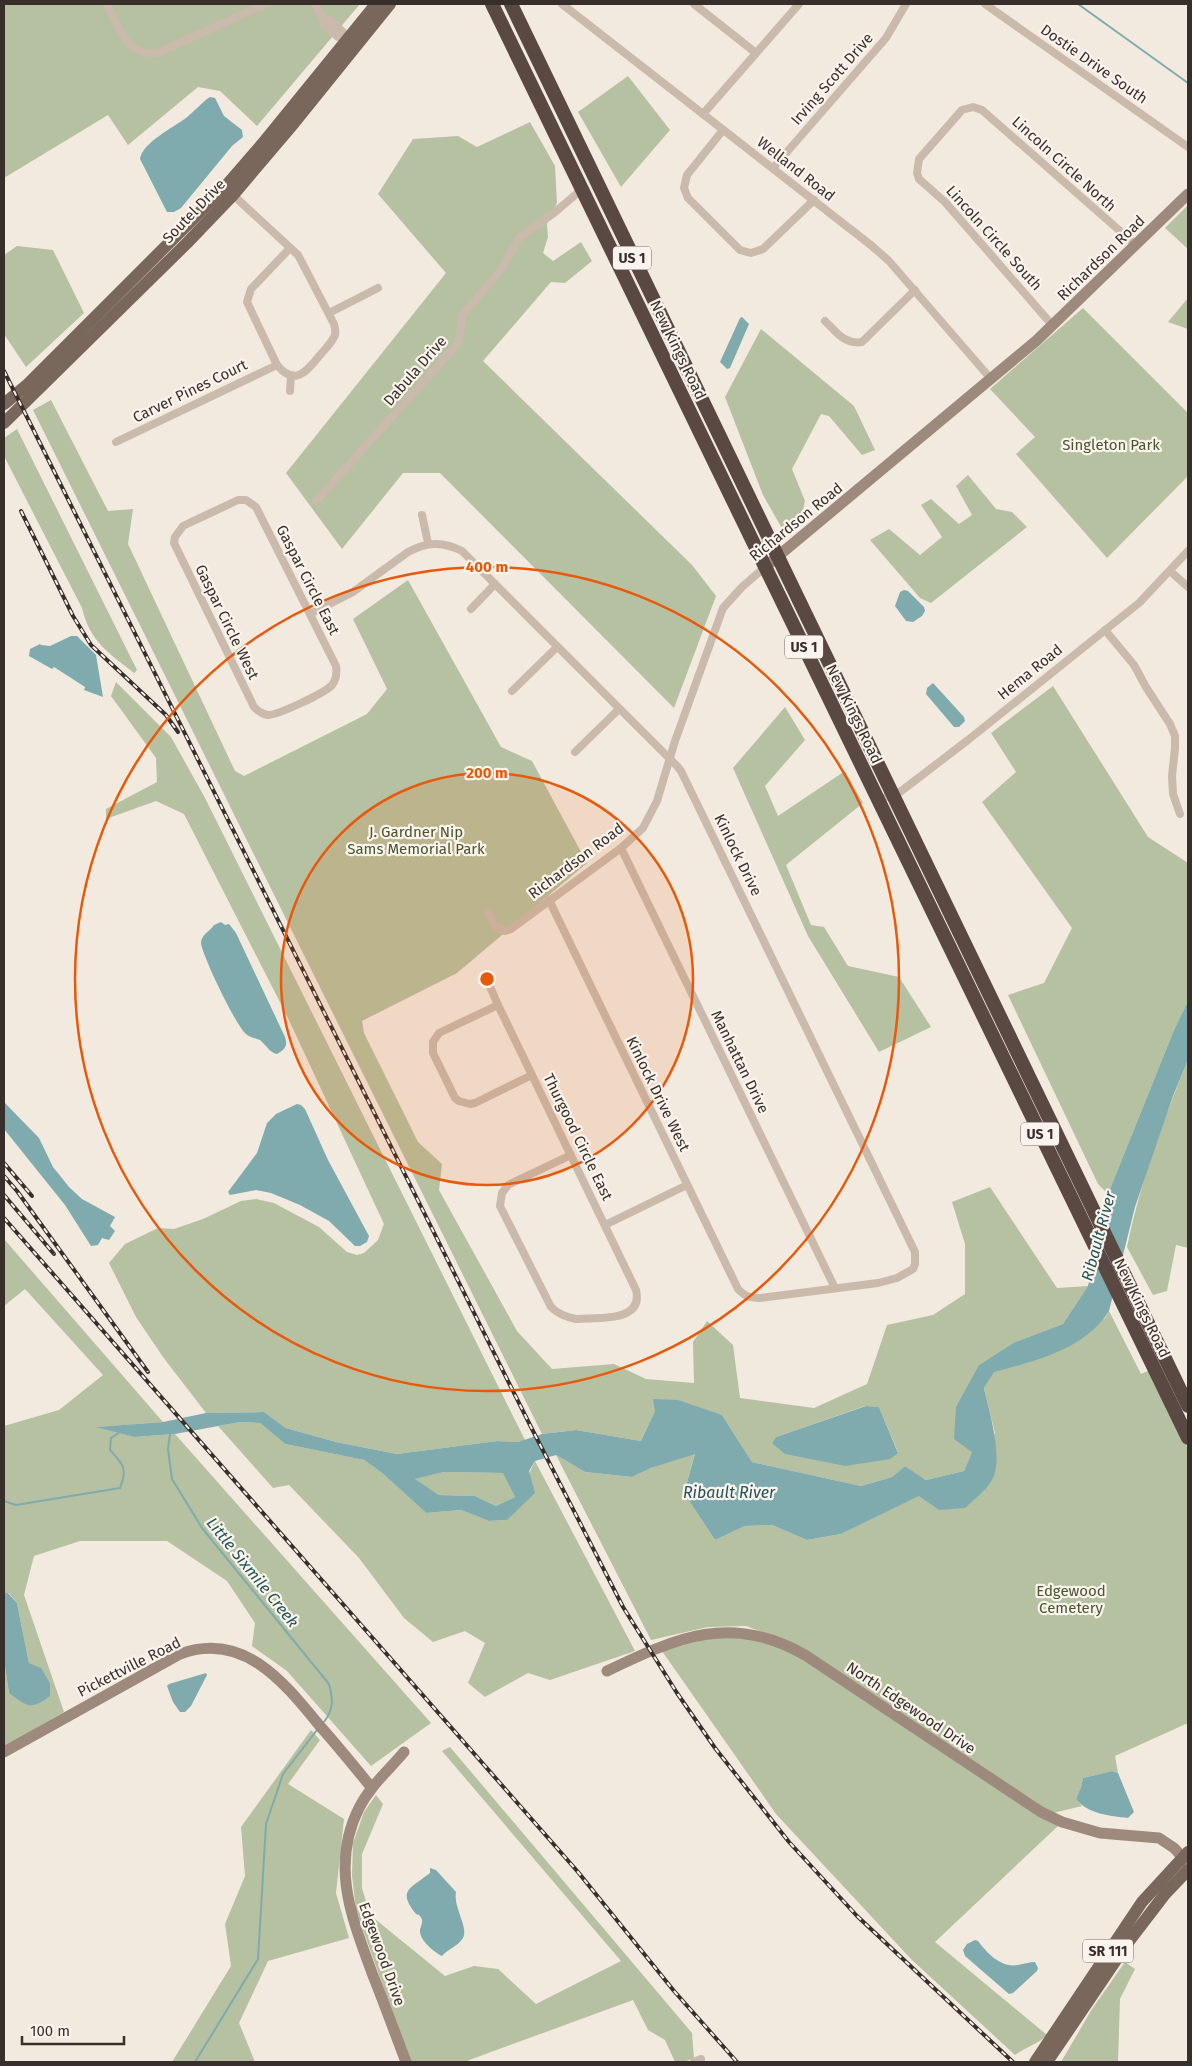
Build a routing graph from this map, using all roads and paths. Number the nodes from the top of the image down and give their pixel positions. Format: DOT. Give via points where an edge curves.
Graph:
graph roads {
  1 [pos="107,4"];
  2 [pos="265,4"];
  3 [pos="315,4"];
  4 [pos="376,4"];
  5 [pos="390,4"];
  6 [pos="492,4"];
  7 [pos="511,4"];
  8 [pos="562,4"];
  9 [pos="694,4"];
  10 [pos="799,4"];
  11 [pos="906,4"];
  12 [pos="985,4"];
  13 [pos="348,42"];
  14 [pos="756,53"];
  15 [pos="556,101"];
  16 [pos="973,107"];
  17 [pos="543,109"];
  18 [pos="703,114"];
  19 [pos="723,130"];
  20 [pos="1188,147"];
  21 [pos="773,168"];
  22 [pos="582,189"];
  23 [pos="229,191"];
  24 [pos="1188,194"];
  25 [pos="814,200"];
  26 [pos="1136,246"];
  27 [pos="290,248"];
  28 [pos="378,288"];
  29 [pos="915,290"];
  30 [pos="329,314"];
  31 [pos="825,321"];
  32 [pos="1053,326"];
  33 [pos="673,342"];
  34 [pos="660,349"];
  35 [pos="277,364"];
  36 [pos="291,376"];
  37 [pos="991,379"];
  38 [pos="290,391"];
  39 [pos="4,404"];
  40 [pos="4,423"];
  41 [pos="116,442"];
  42 [pos="316,501"];
  43 [pos="422,515"];
  44 [pos="175,537"];
  45 [pos="428,543"];
  46 [pos="1188,551"];
  47 [pos="777,557"];
  48 [pos="765,567"];
  49 [pos="1170,571"];
  50 [pos="495,584"];
  51 [pos="1188,588"];
  52 [pos="470,609"];
  53 [pos="310,614"];
  54 [pos="1105,630"];
  55 [pos="557,647"];
  56 [pos="336,679"];
  57 [pos="512,691"];
  58 [pos="619,709"];
  59 [pos="575,752"];
  60 [pos="670,759"];
  61 [pos="891,794"];
  62 [pos="878,800"];
  63 [pos="1180,814"];
  64 [pos="621,848"];
  65 [pos="548,900"];
  66 [pos="488,913"];
  67 [pos="487,980"];
  68 [pos="979,992"];
  69 [pos="498,1005"];
  70 [pos="532,1075"];
  71 [pos="571,1154"];
  72 [pos="687,1184"];
  73 [pos="605,1225"];
  74 [pos="835,1288"];
  75 [pos="1184,1410"];
  76 [pos="1188,1438"];
  77 [pos="607,1671"];
  78 [pos="4,1752"];
  79 [pos="404,1752"];
  80 [pos="371,1787"];
  81 [pos="1186,1857"];
  82 [pos="1188,1870"];
  83 [pos="1043,2059"];
  84 [pos="406,2062"];
  1 -- 2 [label="street" via="127,44 142,53 151,54"];
  3 -- 13 [label="street" via="324,25"];
  4 -- 13 [label="main road, Soutel Drive"];
  5 -- 13 [label="main road, Soutel Drive"];
  6 -- 17 [label="highway, New Kings Road / US 1"];
  7 -- 15 [label="highway, New Kings Road / US 1"];
  8 -- 18 [label="street, Welland Road"];
  9 -- 14 [label="street"];
  10 -- 14 [label="street"];
  11 -- 21 [label="street, Irving Scott Drive" via="886,38"];
  12 -- 20 [label="street, Dostie Drive South"];
  13 -- 23 [label="main road, Soutel Drive"];
  14 -- 18 [label="street"];
  15 -- 17 [label="street"];
  15 -- 33 [label="highway, New Kings Road / US 1"];
  16 -- 26 [label="street, Lincoln Circle North" via="982,110"];
  16 -- 32 [label="street, Lincoln Circle South" via="962,110 919,159 916,168 920,179 945,202"];
  17 -- 22 [label="highway, New Kings Road / US 1"];
  18 -- 19 [label="street, Welland Road"];
  19 -- 21 [label="street, Welland Road"];
  19 -- 25 [label="street" via="687,175 684,188 688,198 740,250 751,253 764,249"];
  21 -- 25 [label="street, Welland Road"];
  22 -- 34 [label="highway, New Kings Road / US 1"];
  22 -- 42 [label="street, Dabula Drive" via="519,238 500,270 463,314 459,340 454,348"];
  23 -- 27 [label="street"];
  23 -- 39 [label="main road, Soutel Drive"];
  23 -- 40 [label="main road, Soutel Drive" via="187,243"];
  24 -- 26 [label="street, Richardson Road"];
  25 -- 29 [label="street, Welland Road" via="889,261"];
  26 -- 32 [label="street, Richardson Road"];
  27 -- 30 [label="street" via="301,259"];
  27 -- 35 [label="street" via="251,289 248,297 248,307"];
  28 -- 30 [label="street"];
  29 -- 31 [label="street" via="862,342 844,340"];
  29 -- 37 [label="street, Welland Road"];
  30 -- 36 [label="street" via="336,332 332,341 306,372"];
  32 -- 37 [label="street, Richardson Road"];
  33 -- 34 [label="street"];
  33 -- 47 [label="highway, New Kings Road / US 1"];
  34 -- 48 [label="highway, New Kings Road / US 1"];
  35 -- 36 [label="street"];
  35 -- 41 [label="street, Carver Pines Court"];
  36 -- 38 [label="street"];
  37 -- 47 [label="street, Richardson Road"];
  43 -- 45 [label="street"];
  44 -- 53 [label="street, Gaspar Circle East" via="182,526 232,502 246,500 256,507"];
  44 -- 56 [label="street, Gaspar Circle West" via="175,549 254,707 264,714 275,714 328,689"];
  45 -- 50 [label="street, Kinlock Drive" via="446,544 462,552"];
  45 -- 53 [label="street" via="408,552 353,592"];
  46 -- 49 [label="street, Hema Road"];
  47 -- 48 [label="street, Richardson Road"];
  47 -- 61 [label="highway, New Kings Road / US 1"];
  48 -- 60 [label="street, Richardson Road" via="723,608"];
  48 -- 62 [label="highway, New Kings Road / US 1"];
  49 -- 51 [label="street"];
  49 -- 54 [label="street, Hema Road" via="1139,603"];
  50 -- 52 [label="street"];
  50 -- 55 [label="street, Kinlock Drive"];
  53 -- 56 [label="street, Gaspar Circle East" via="336,666"];
  54 -- 61 [label="street, Hema Road" via="968,740 900,792"];
  54 -- 63 [label="street" via="1134,665 1170,724 1175,748 1173,794"];
  55 -- 57 [label="street"];
  55 -- 58 [label="street, Kinlock Drive"];
  58 -- 59 [label="street"];
  58 -- 60 [label="street, Kinlock Drive"];
  60 -- 64 [label="street, Richardson Road" via="648,820"];
  60 -- 74 [label="street, Kinlock Drive" via="681,771 915,1252 915,1264 906,1275 878,1283"];
  61 -- 62 [label="street, Hema Road"];
  61 -- 68 [label="highway, New Kings Road / US 1"];
  62 -- 68 [label="highway, New Kings Road / US 1"];
  64 -- 65 [label="street, Richardson Road"];
  64 -- 74 [label="street, Manhattan Drive"];
  65 -- 66 [label="street, Richardson Road" via="505,931 496,927"];
  65 -- 72 [label="street, Kinlock Drive West"];
  67 -- 69 [label="street, Thurgood Circle East"];
  68 -- 75 [label="highway, New Kings Road / US 1" via="1094,1211"];
  68 -- 75 [label="highway, New Kings Road / US 1" via="1121,1302"];
  69 -- 70 [label="street, Thurgood Circle East"];
  69 -- 70 [label="street" via="439,1033 433,1042 433,1053 455,1098 465,1103 476,1103"];
  70 -- 71 [label="street, Thurgood Circle East"];
  71 -- 73 [label="street, Thurgood Circle East"];
  71 -- 73 [label="street, Thurgood Circle East" via="508,1185 502,1193 500,1206 551,1307 561,1315 576,1319 621,1316 635,1308 636,1290"];
  72 -- 73 [label="street"];
  72 -- 74 [label="street, Kinlock Drive West" via="738,1289 747,1297"];
  75 -- 76 [label="highway, New Kings Road / US 1"];
  77 -- 81 [label="street, North Edgewood Drive" via="645,1652 703,1634 738,1633 776,1640 805,1655 1041,1812 1098,1832 1159,1838"];
  78 -- 80 [label="street, Pickettville Road" via="180,1654 215,1648 250,1658 282,1681"];
  79 -- 80 [label="street, Edgewood Drive"];
  80 -- 84 [label="street, Edgewood Drive" via="359,1809 348,1844 347,1899"];
  81 -- 83 [label="main road, SR 111" via="1142,1902"];
  82 -- 83 [label="main road, SR 111" via="1134,1933"];
}
